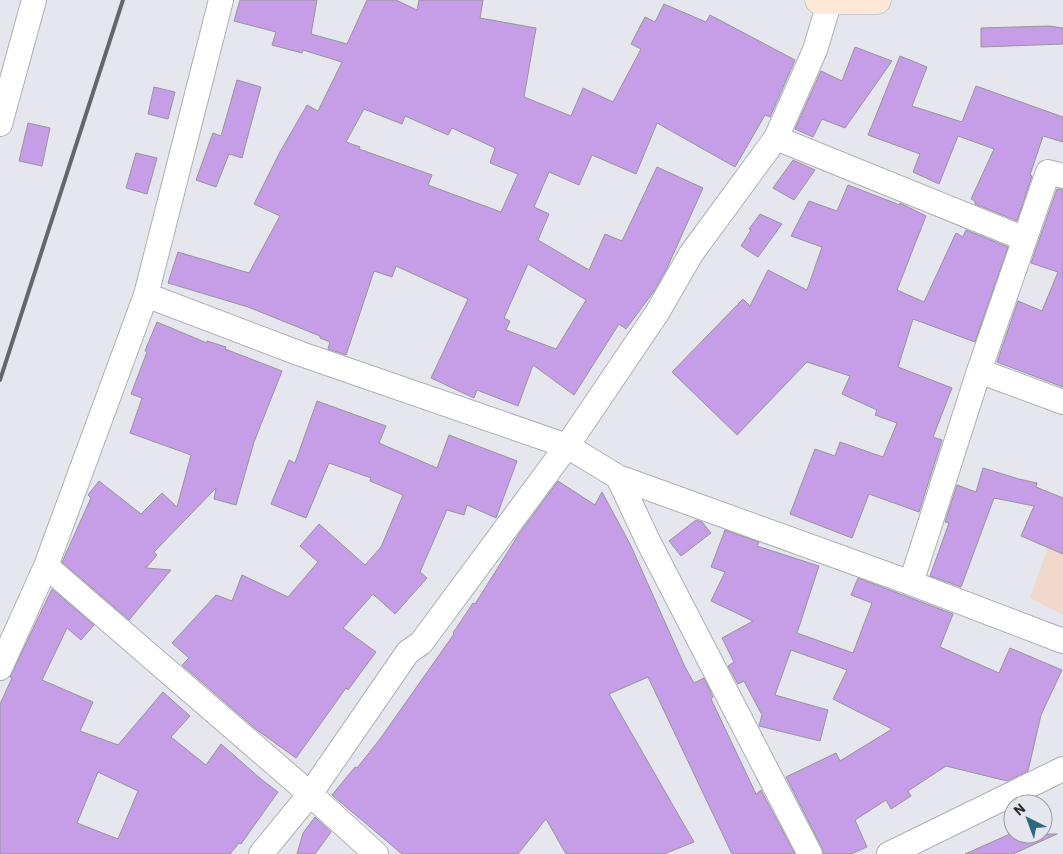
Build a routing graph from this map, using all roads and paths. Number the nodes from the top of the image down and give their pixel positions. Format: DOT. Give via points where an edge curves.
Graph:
graph roads {
  1 [pos="34,0"];
  2 [pos="221,0"];
  3 [pos="826,0"];
  4 [pos="876,0"];
  5 [pos="0,124"];
  6 [pos="776,138"];
  7 [pos="1063,176"];
  8 [pos="1025,239"];
  9 [pos="146,295"];
  10 [pos="979,371"];
  11 [pos="1063,402"];
  12 [pos="567,446"];
  13 [pos="618,477"];
  14 [pos="46,566"];
  15 [pos="911,582"];
  16 [pos="1063,641"];
  17 [pos="0,668"];
  18 [pos="1063,769"];
  19 [pos="310,794"];
  20 [pos="261,854"];
  21 [pos="376,854"];
  22 [pos="810,854"];
  23 [pos="888,854"];
  1 -- 5 [label="street"];
  2 -- 9 [label="street"];
  3 -- 4 [label="main road"];
  3 -- 6 [label="street" via="814,50"];
  6 -- 8 [label="street"];
  6 -- 12 [label="street" via="691,254 657,313"];
  7 -- 8 [label="street" via="1048,172"];
  8 -- 10 [label="street"];
  9 -- 12 [label="street" via="301,354"];
  9 -- 14 [label="street"];
  10 -- 11 [label="street"];
  10 -- 15 [label="street"];
  12 -- 13 [label="street"];
  12 -- 19 [label="street" via="421,643 408,652"];
  13 -- 15 [label="street"];
  13 -- 22 [label="street"];
  14 -- 17 [label="street"];
  14 -- 19 [label="street"];
  15 -- 16 [label="street"];
  18 -- 23 [label="street"];
  19 -- 20 [label="street"];
  19 -- 21 [label="street"];
}
